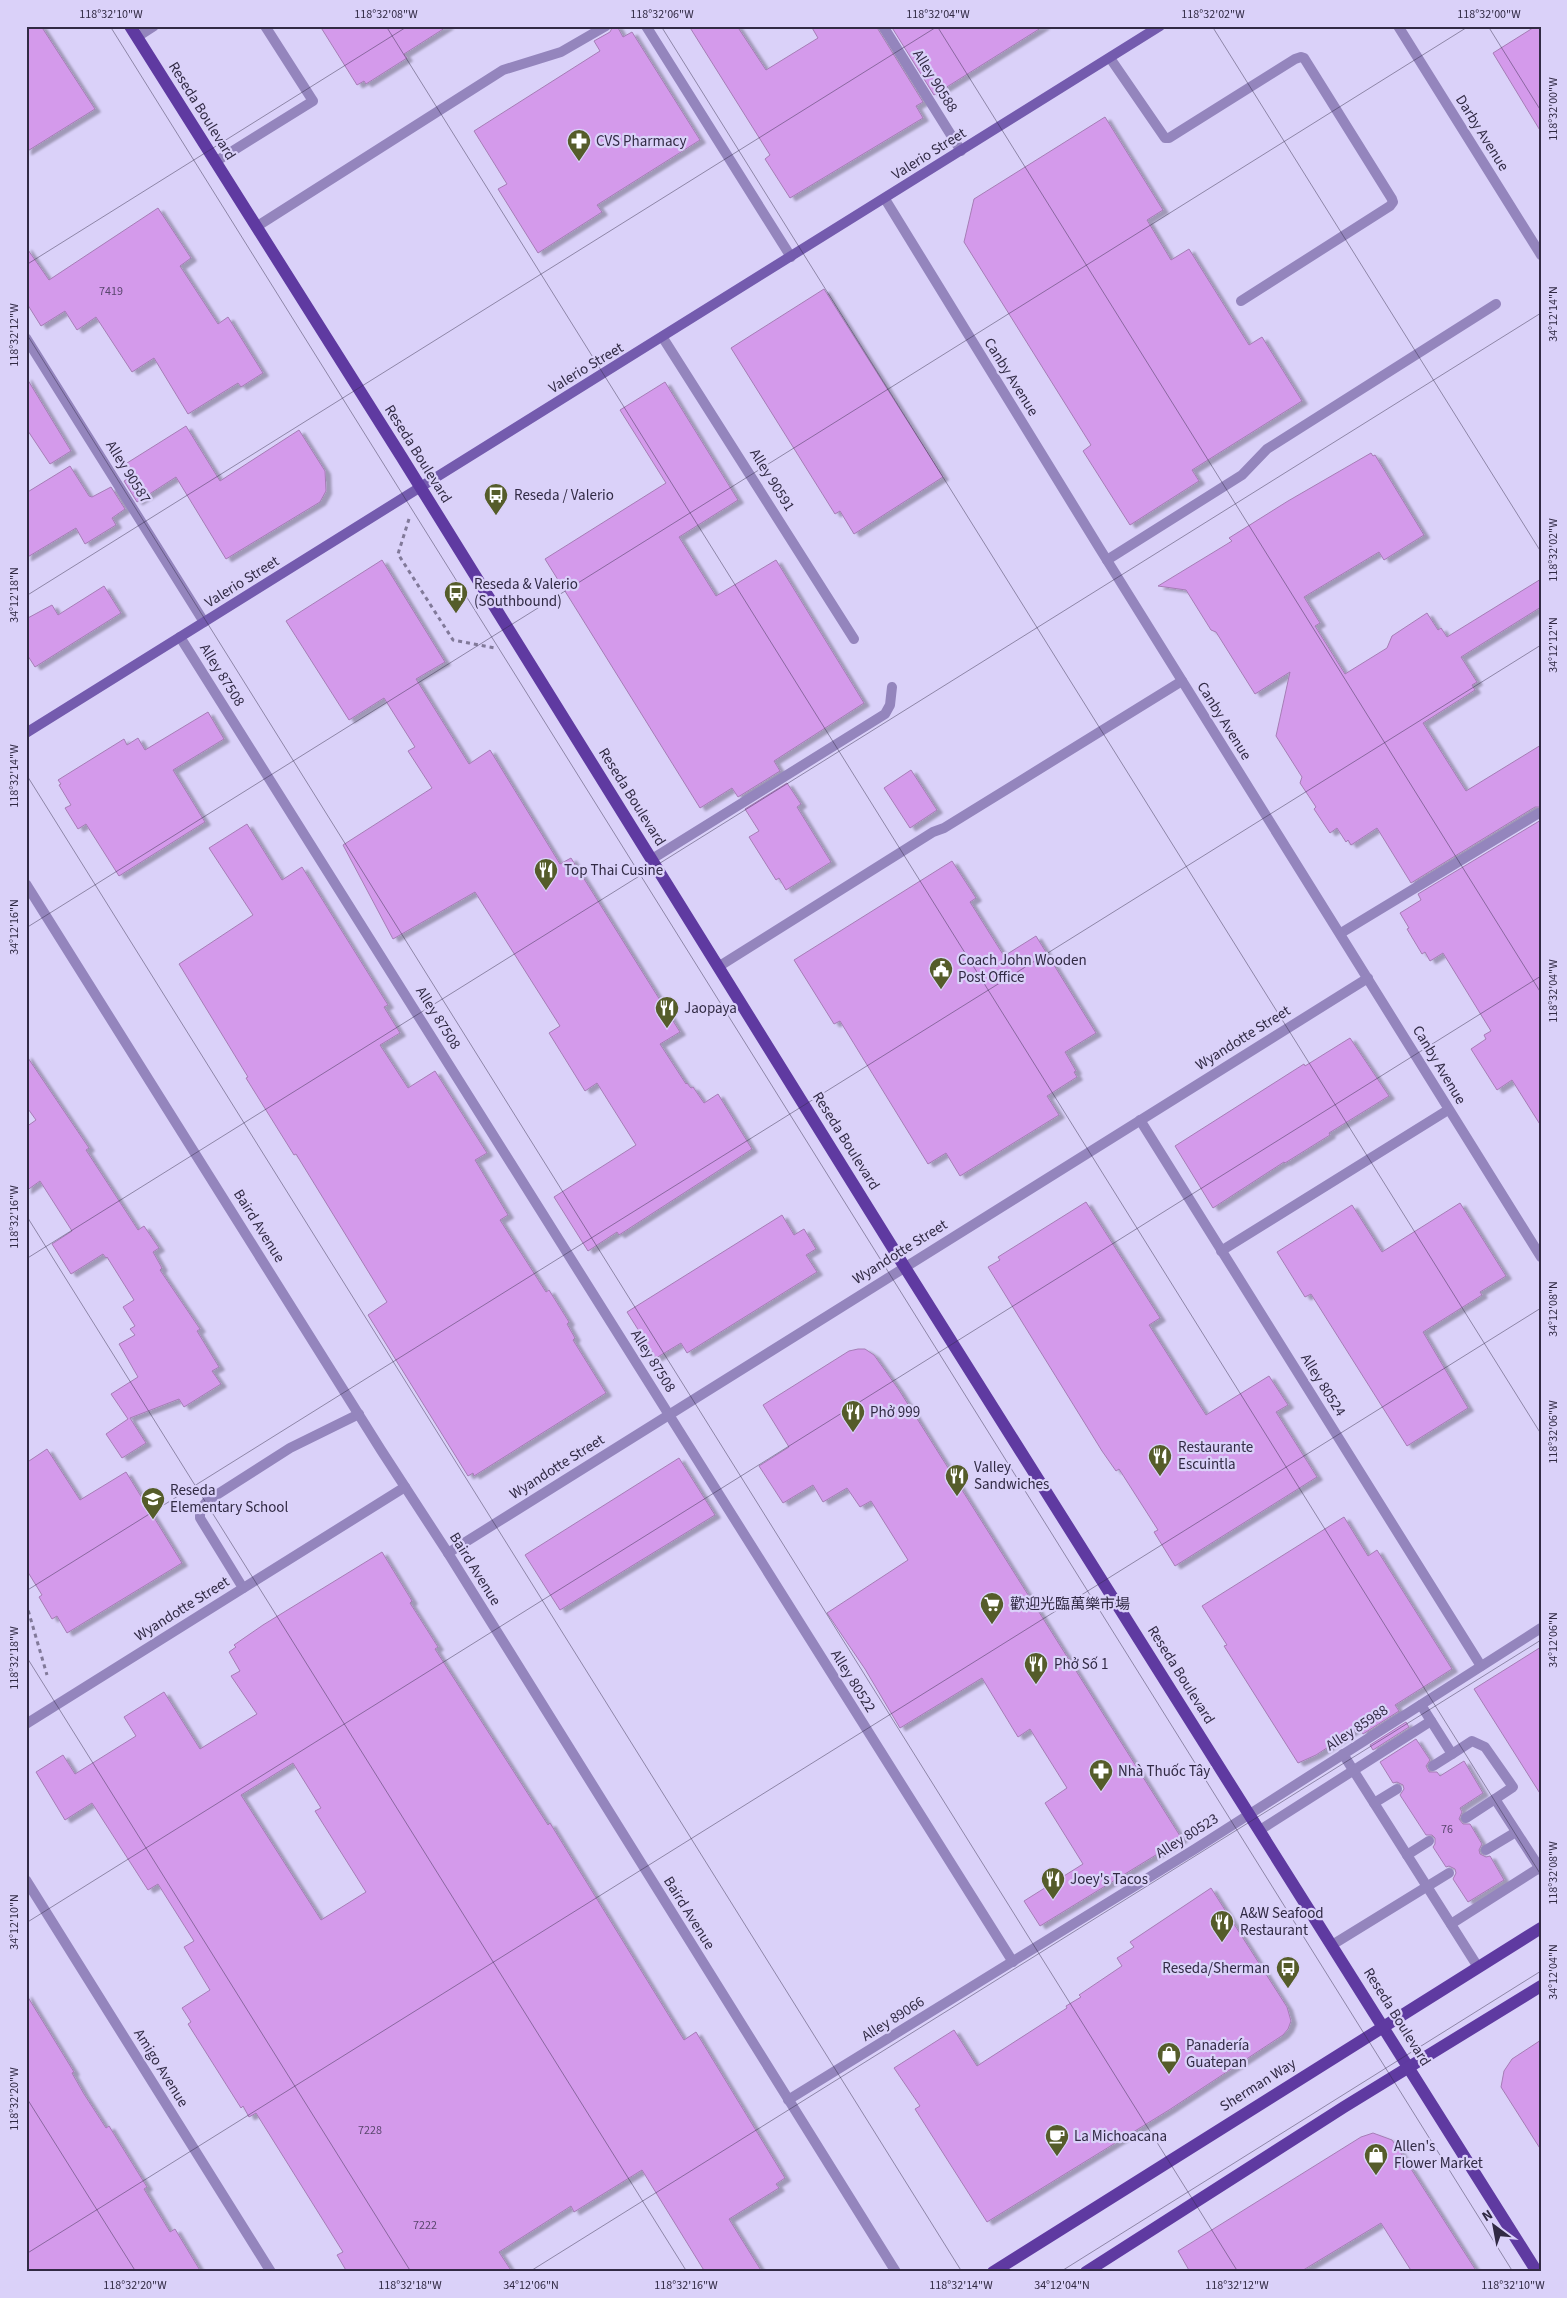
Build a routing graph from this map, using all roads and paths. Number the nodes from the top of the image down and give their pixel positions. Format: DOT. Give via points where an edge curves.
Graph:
graph roads {
  1 [pos="154,26"];
  2 [pos="265,26"];
  3 [pos="606,26"];
  4 [pos="646,26"];
  5 [pos="883,26"];
  6 [pos="1160,26"];
  7 [pos="1398,26"];
  8 [pos="133,32"];
  9 [pos="1110,58"];
  10 [pos="961,151"];
  11 [pos="215,162"];
  12 [pos="884,200"];
  13 [pos="256,227"];
  14 [pos="1541,255"];
  15 [pos="791,257"];
  16 [pos="1241,301"];
  17 [pos="1496,304"];
  18 [pos="26,338"];
  19 [pos="663,338"];
  20 [pos="419,488"];
  21 [pos="1107,560"];
  22 [pos="204,622"];
  23 [pos="180,637"];
  24 [pos="854,639"];
  25 [pos="523,652"];
  26 [pos="1182,681"];
  27 [pos="892,686"];
  28 [pos="26,733"];
  29 [pos="1539,812"];
  30 [pos="652,859"];
  31 [pos="26,884"];
  32 [pos="1341,934"];
  33 [pos="718,967"];
  34 [pos="1368,978"];
  35 [pos="1448,1110"];
  36 [pos="1140,1120"];
  37 [pos="1221,1251"];
  38 [pos="1541,1257"];
  39 [pos="904,1266"];
  40 [pos="359,1414"];
  41 [pos="670,1415"];
  42 [pos="405,1488"];
  43 [pos="448,1553"];
  44 [pos="243,1588"];
  45 [pos="26,1603"];
  46 [pos="1541,1628"];
  47 [pos="1481,1666"];
  48 [pos="47,1676"];
  49 [pos="1420,1705"];
  50 [pos="1431,1722"];
  51 [pos="26,1724"];
  52 [pos="1343,1754"];
  53 [pos="1452,1754"];
  54 [pos="1433,1766"];
  55 [pos="1353,1770"];
  56 [pos="1397,1789"];
  57 [pos="1495,1799"];
  58 [pos="1374,1803"];
  59 [pos="1250,1814"];
  60 [pos="1466,1818"];
  61 [pos="1260,1830"];
  62 [pos="1516,1832"];
  63 [pos="1429,1841"];
  64 [pos="1486,1850"];
  65 [pos="1407,1855"];
  66 [pos="1540,1869"];
  67 [pos="1449,1873"];
  68 [pos="26,1880"];
  69 [pos="1427,1887"];
  70 [pos="1450,1924"];
  71 [pos="1541,1928"];
  72 [pos="1332,1945"];
  73 [pos="1013,1962"];
  74 [pos="1478,1967"];
  75 [pos="1541,1986"];
  76 [pos="1383,2026"];
  77 [pos="1409,2068"];
  78 [pos="788,2100"];
  79 [pos="271,2272"];
  80 [pos="896,2272"];
  81 [pos="993,2272"];
  82 [pos="1086,2272"];
  83 [pos="1537,2272"];
  1 -- 8 [label="street"];
  2 -- 11 [label="street" via="313,101"];
  3 -- 13 [label="street" via="561,52 502,70"];
  4 -- 15 [label="street"];
  5 -- 10 [label="street, Alley 90588"];
  6 -- 9 [label="street, Valerio Street"];
  7 -- 14 [label="street, Darby Avenue"];
  8 -- 11 [label="main road, Reseda Boulevard"];
  9 -- 10 [label="street, Valerio Street"];
  9 -- 16 [label="street" via="1165,138 1169,138 1301,56 1392,199 1390,206"];
  10 -- 12 [label="street, Valerio Street"];
  11 -- 13 [label="main road, Reseda Boulevard"];
  12 -- 15 [label="street, Valerio Street"];
  12 -- 21 [label="street, Canby Avenue"];
  13 -- 20 [label="main road, Reseda Boulevard"];
  15 -- 19 [label="street, Valerio Street"];
  17 -- 21 [label="street" via="1267,449 1242,475"];
  18 -- 22 [label="street, Alley 90587"];
  19 -- 20 [label="street, Valerio Street"];
  19 -- 24 [label="street, Alley 90591"];
  20 -- 22 [label="street, Valerio Street"];
  20 -- 25 [label="main road, Reseda Boulevard"];
  20 -- 25 [label="path" via="398,554 453,640"];
  21 -- 26 [label="street, Canby Avenue"];
  22 -- 23 [label="street, Valerio Street"];
  23 -- 28 [label="street, Valerio Street"];
  23 -- 41 [label="street, Alley 87508"];
  25 -- 30 [label="main road, Reseda Boulevard"];
  26 -- 32 [label="street, Canby Avenue"];
  26 -- 33 [label="street"];
  27 -- 30 [label="street" via="890,705 885,714"];
  29 -- 32 [label="street"];
  30 -- 33 [label="main road, Reseda Boulevard"];
  31 -- 40 [label="street, Baird Avenue"];
  32 -- 34 [label="street, Canby Avenue"];
  33 -- 39 [label="main road, Reseda Boulevard"];
  34 -- 35 [label="street, Canby Avenue"];
  34 -- 36 [label="street, Wyandotte Street"];
  35 -- 37 [label="street"];
  35 -- 38 [label="street, Canby Avenue"];
  36 -- 37 [label="street, Alley 80524"];
  36 -- 39 [label="street, Wyandotte Street"];
  37 -- 47 [label="street, Alley 80524"];
  39 -- 41 [label="street, Wyandotte Street"];
  39 -- 59 [label="main road, Reseda Boulevard"];
  40 -- 42 [label="street, Baird Avenue"];
  40 -- 44 [label="street" via="290,1448 207,1501 200,1510 200,1518"];
  41 -- 43 [label="street, Wyandotte Street"];
  41 -- 73 [label="street, Alley 80522"];
  42 -- 43 [label="street, Baird Avenue"];
  42 -- 44 [label="street, Wyandotte Street"];
  43 -- 78 [label="street, Baird Avenue"];
  44 -- 51 [label="street, Wyandotte Street"];
  45 -- 48 [label="path"];
  46 -- 47 [label="street, Alley 85988"];
  47 -- 49 [label="street, Alley 85988"];
  49 -- 50 [label="street"];
  49 -- 52 [label="street, Alley 85988"];
  50 -- 53 [label="street"];
  50 -- 55 [label="street"];
  52 -- 55 [label="street"];
  52 -- 59 [label="street, Alley 85988"];
  53 -- 54 [label="street"];
  53 -- 57 [label="street" via="1472,1741 1485,1747 1513,1787"];
  55 -- 58 [label="street"];
  55 -- 61 [label="street"];
  56 -- 58 [label="street"];
  57 -- 60 [label="street"];
  57 -- 62 [label="street"];
  58 -- 65 [label="street"];
  59 -- 61 [label="main road, Reseda Boulevard"];
  59 -- 73 [label="street, Alley 80523"];
  61 -- 72 [label="main road, Reseda Boulevard"];
  62 -- 64 [label="street"];
  62 -- 66 [label="street"];
  63 -- 65 [label="street"];
  65 -- 69 [label="street"];
  66 -- 70 [label="street"];
  67 -- 69 [label="street"];
  68 -- 79 [label="street, Amigo Avenue"];
  69 -- 70 [label="street"];
  69 -- 72 [label="street"];
  70 -- 74 [label="street"];
  71 -- 74 [label="main road, Sherman Way"];
  72 -- 76 [label="main road, Reseda Boulevard"];
  73 -- 78 [label="street, Alley 89066"];
  74 -- 76 [label="main road, Sherman Way"];
  75 -- 77 [label="main road"];
  76 -- 77 [label="main road, Reseda Boulevard"];
  76 -- 81 [label="main road, Sherman Way"];
  77 -- 82 [label="main road"];
  77 -- 83 [label="main road, Reseda Boulevard"];
  78 -- 80 [label="street, Baird Avenue"];
}
